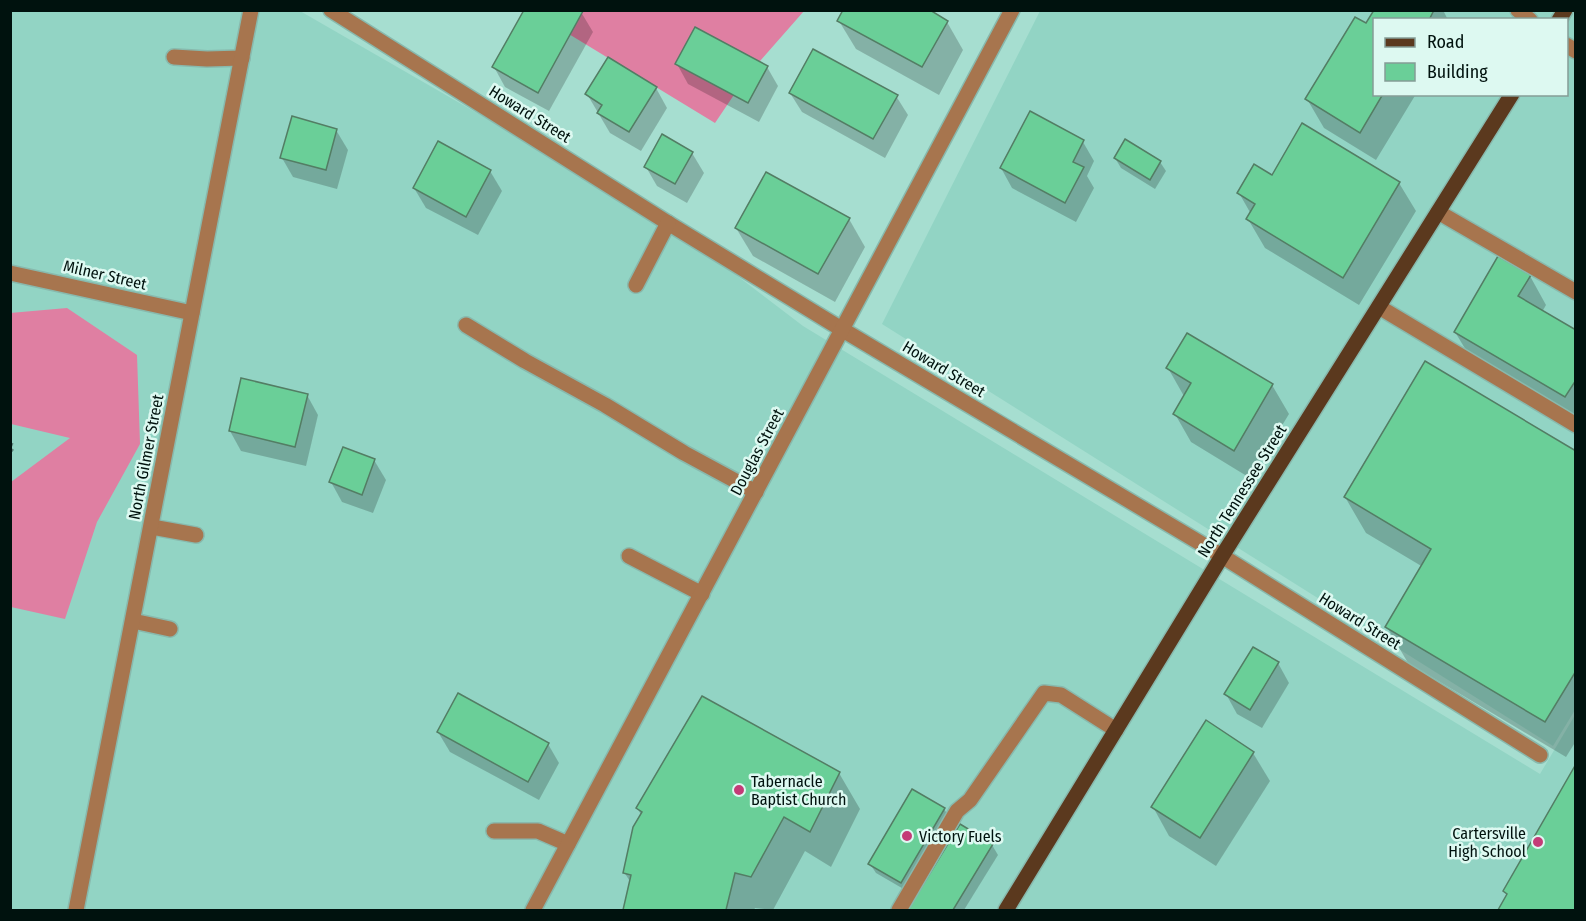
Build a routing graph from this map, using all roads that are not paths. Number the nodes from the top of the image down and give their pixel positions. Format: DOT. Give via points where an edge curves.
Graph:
graph roads {
  1 [pos="251,10"];
  2 [pos="331,10"];
  3 [pos="1012,10"];
  4 [pos="174,57"];
  5 [pos="242,58"];
  6 [pos="1511,96"];
  7 [pos="1438,212"];
  8 [pos="668,222"];
  9 [pos="10,273"];
  10 [pos="636,285"];
  11 [pos="1575,292"];
  12 [pos="1379,307"];
  13 [pos="192,313"];
  14 [pos="466,325"];
  15 [pos="843,330"];
  16 [pos="1575,425"];
  17 [pos="756,492"];
  18 [pos="152,527"];
  19 [pos="196,535"];
  20 [pos="629,556"];
  21 [pos="1222,556"];
  22 [pos="702,594"];
  23 [pos="133,621"];
  24 [pos="170,629"];
  25 [pos="1116,730"];
  26 [pos="1540,755"];
  27 [pos="494,831"];
  28 [pos="568,844"];
  29 [pos="76,910"];
  30 [pos="533,910"];
  31 [pos="899,910"];
  32 [pos="1006,910"];
  1 -- 5 [label="street, North Gilmer Street"];
  2 -- 8 [label="street, Howard Street"];
  3 -- 15 [label="street, Douglas Street"];
  4 -- 5 [label="street"];
  5 -- 13 [label="street, North Gilmer Street"];
  6 -- 7 [label="main road, North Tennessee Street"];
  7 -- 11 [label="street"];
  7 -- 12 [label="main road, North Tennessee Street"];
  8 -- 10 [label="street"];
  8 -- 15 [label="street, Howard Street"];
  9 -- 13 [label="street, Milner Street"];
  12 -- 16 [label="street"];
  12 -- 21 [label="main road, North Tennessee Street"];
  13 -- 18 [label="street, North Gilmer Street"];
  14 -- 17 [label="street"];
  15 -- 17 [label="street, Douglas Street"];
  15 -- 21 [label="street, Howard Street"];
  17 -- 22 [label="street, Douglas Street"];
  18 -- 19 [label="street"];
  18 -- 23 [label="street, North Gilmer Street"];
  20 -- 22 [label="street"];
  21 -- 25 [label="main road, North Tennessee Street"];
  21 -- 26 [label="street, Howard Street"];
  22 -- 28 [label="street, Douglas Street"];
  23 -- 24 [label="street"];
  23 -- 29 [label="street, North Gilmer Street"];
  25 -- 31 [label="street" via="1061,695 1044,693 970,800 957,811"];
  25 -- 32 [label="main road, North Tennessee Street"];
  27 -- 28 [label="street" via="538,831"];
  28 -- 30 [label="street, Douglas Street"];
}
